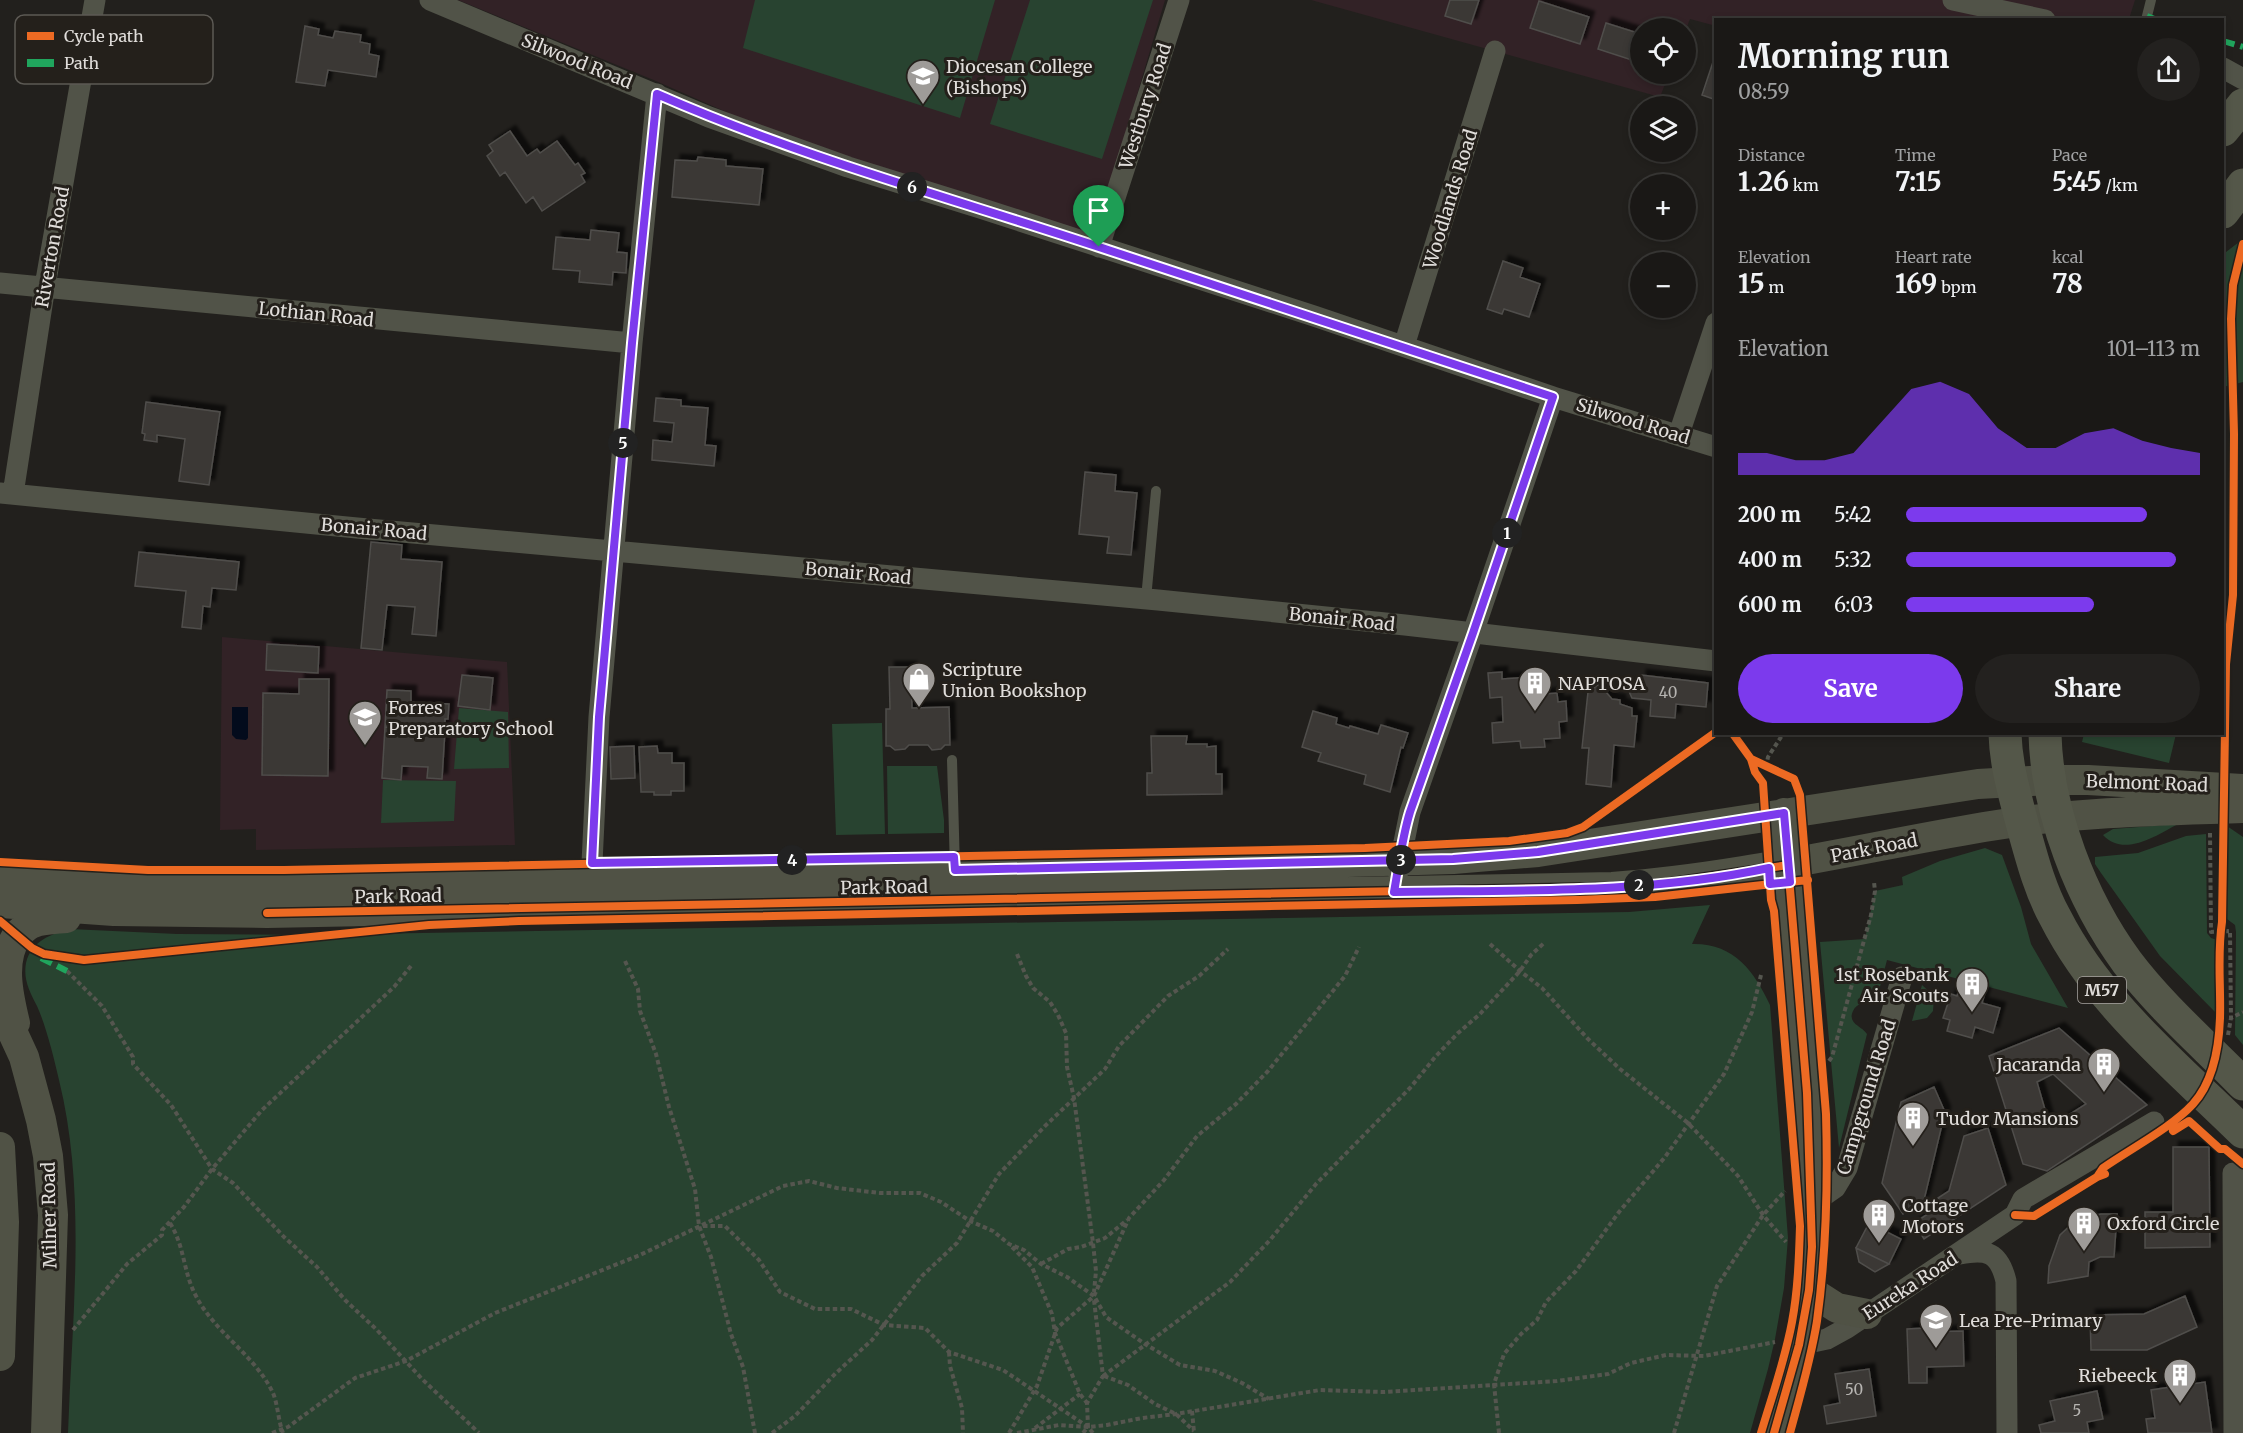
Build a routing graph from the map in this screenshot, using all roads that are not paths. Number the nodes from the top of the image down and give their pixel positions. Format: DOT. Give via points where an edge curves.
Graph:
graph roads {
  1 [pos="95,0"];
  2 [pos="430,0"];
  3 [pos="1179,0"];
  4 [pos="1953,0"];
  5 [pos="2151,0"];
  6 [pos="92,15"];
  7 [pos="2035,18"];
  8 [pos="2146,18"];
  9 [pos="1496,51"];
  10 [pos="2224,69"];
  11 [pos="2243,79"];
  12 [pos="80,84"];
  13 [pos="657,94"];
  14 [pos="2243,105"];
  15 [pos="2224,129"];
  16 [pos="2243,185"];
  17 [pos="2224,211"];
  18 [pos="1099,247"];
  19 [pos="0,283"];
  20 [pos="45,286"];
  21 [pos="1714,329"];
  22 [pos="632,343"];
  23 [pos="1404,346"];
  24 [pos="1553,397"];
  25 [pos="1679,434"];
  26 [pos="1714,446"];
  27 [pos="1156,490"];
  28 [pos="7,493"];
  29 [pos="614,550"];
  30 [pos="1146,599"];
  31 [pos="1473,633"];
  32 [pos="1714,661"];
  33 [pos="2005,735"];
  34 [pos="2045,735"];
  35 [pos="952,760"];
  36 [pos="2050,780"];
  37 [pos="2010,781"];
  38 [pos="2243,789"];
  39 [pos="2243,808"];
  40 [pos="1784,813"];
  41 [pos="2059,817"];
  42 [pos="2022,821"];
  43 [pos="1399,860"];
  44 [pos="1788,865"];
  45 [pos="955,870"];
  46 [pos="0,875"];
  47 [pos="593,878"];
  48 [pos="1394,892"];
  49 [pos="0,903"];
  50 [pos="592,907"];
  51 [pos="114,911"];
  52 [pos="1902,976"];
  53 [pos="0,1005"];
  54 [pos="24,1057"];
  55 [pos="2243,1084"];
  56 [pos="2154,1122"];
  57 [pos="2243,1132"];
  58 [pos="0,1147"];
  59 [pos="2233,1173"];
  60 [pos="1801,1195"];
  61 [pos="1959,1254"];
  62 [pos="1809,1290"];
  63 [pos="1867,1314"];
  64 [pos="1790,1343"];
  65 [pos="0,1356"];
  66 [pos="46,1433"];
  67 [pos="1774,1433"];
  68 [pos="2007,1433"];
  69 [pos="2234,1433"];
  1 -- 6 [label="street, Riverton Road"];
  2 -- 13 [label="street, Silwood Road"];
  3 -- 18 [label="street, Westbury Road"];
  4 -- 7 [label="street"];
  5 -- 8 [label="lane"];
  9 -- 23 [label="street, Woodlands Road"];
  10 -- 11 [label="street"];
  12 -- 20 [label="street, Riverton Road"];
  13 -- 18 [label="street, Silwood Road" via="731,126 848,167"];
  13 -- 22 [label="street"];
  14 -- 15 [label="main road"];
  16 -- 17 [label="main road"];
  18 -- 23 [label="street, Silwood Road"];
  19 -- 20 [label="street, Lothian Road"];
  20 -- 22 [label="street, Lothian Road"];
  20 -- 28 [label="street, Riverton Road"];
  21 -- 25 [label="street"];
  22 -- 29 [label="street"];
  23 -- 24 [label="street, Silwood Road"];
  24 -- 25 [label="street, Silwood Road"];
  24 -- 31 [label="street"];
  25 -- 26 [label="street, Silwood Road"];
  27 -- 30 [label="lane"];
  28 -- 29 [label="street, Bonair Road"];
  29 -- 30 [label="street, Bonair Road"];
  29 -- 47 [label="street" via="599,717"];
  30 -- 31 [label="street, Bonair Road"];
  31 -- 32 [label="street, Bonair Road"];
  31 -- 43 [label="street" via="1410,812"];
  33 -- 37 [label="main road, M57"];
  34 -- 36 [label="main road, M57"];
  35 -- 45 [label="lane"];
  36 -- 37 [label="main road, Belmont Road"];
  36 -- 38 [label="main road, Belmont Road"];
  36 -- 41 [label="main road, M57"];
  37 -- 40 [label="main road, Park Road"];
  37 -- 42 [label="main road, M57"];
  39 -- 41 [label="main road, Belmont Road"];
  40 -- 43 [label="main road, Park Road" via="1538,852"];
  40 -- 44 [label="main road, Campground Road"];
  41 -- 42 [label="main road, Belmont Road"];
  41 -- 55 [label="main road, M57" via="2079,878 2127,962"];
  42 -- 44 [label="main road, Park Road"];
  42 -- 57 [label="main road, M57" via="2054,916 2083,965 2145,1038"];
  43 -- 45 [label="main road, Park Road"];
  43 -- 48 [label="street"];
  44 -- 48 [label="main road, Park Road" via="1667,883"];
  44 -- 60 [label="main road, Campground Road" via="1808,1093"];
  45 -- 47 [label="main road, Park Road"];
  46 -- 47 [label="main road, Park Road" via="228,884"];
  47 -- 50 [label="street"];
  48 -- 50 [label="main road, Park Road"];
  49 -- 51 [label="main road, Park Road"];
  50 -- 51 [label="main road, Park Road" via="267,913"];
  51 -- 54 [label="main road" via="34,922 11,942 4,975"];
  52 -- 60 [label="street, Campground Road" via="1847,1168 1835,1188"];
  53 -- 54 [label="main road, Milner Road"];
  54 -- 66 [label="main road, Milner Road" via="41,1120 51,1180"];
  56 -- 61 [label="street, Eureka Road" via="2023,1199 2015,1215"];
  58 -- 65 [label="main road" via="4,1222"];
  59 -- 69 [label="street"];
  60 -- 62 [label="main road, Campground Road" via="1812,1247"];
  61 -- 63 [label="street, Eureka Road"];
  61 -- 68 [label="street" via="1979,1251 2002,1266 2006,1281"];
  62 -- 63 [label="main road" via="1837,1308"];
  62 -- 64 [label="main road, Campground Road"];
  63 -- 64 [label="street, Eureka Road" via="1827,1339"];
  64 -- 67 [label="main road, Campground Road"];
}
